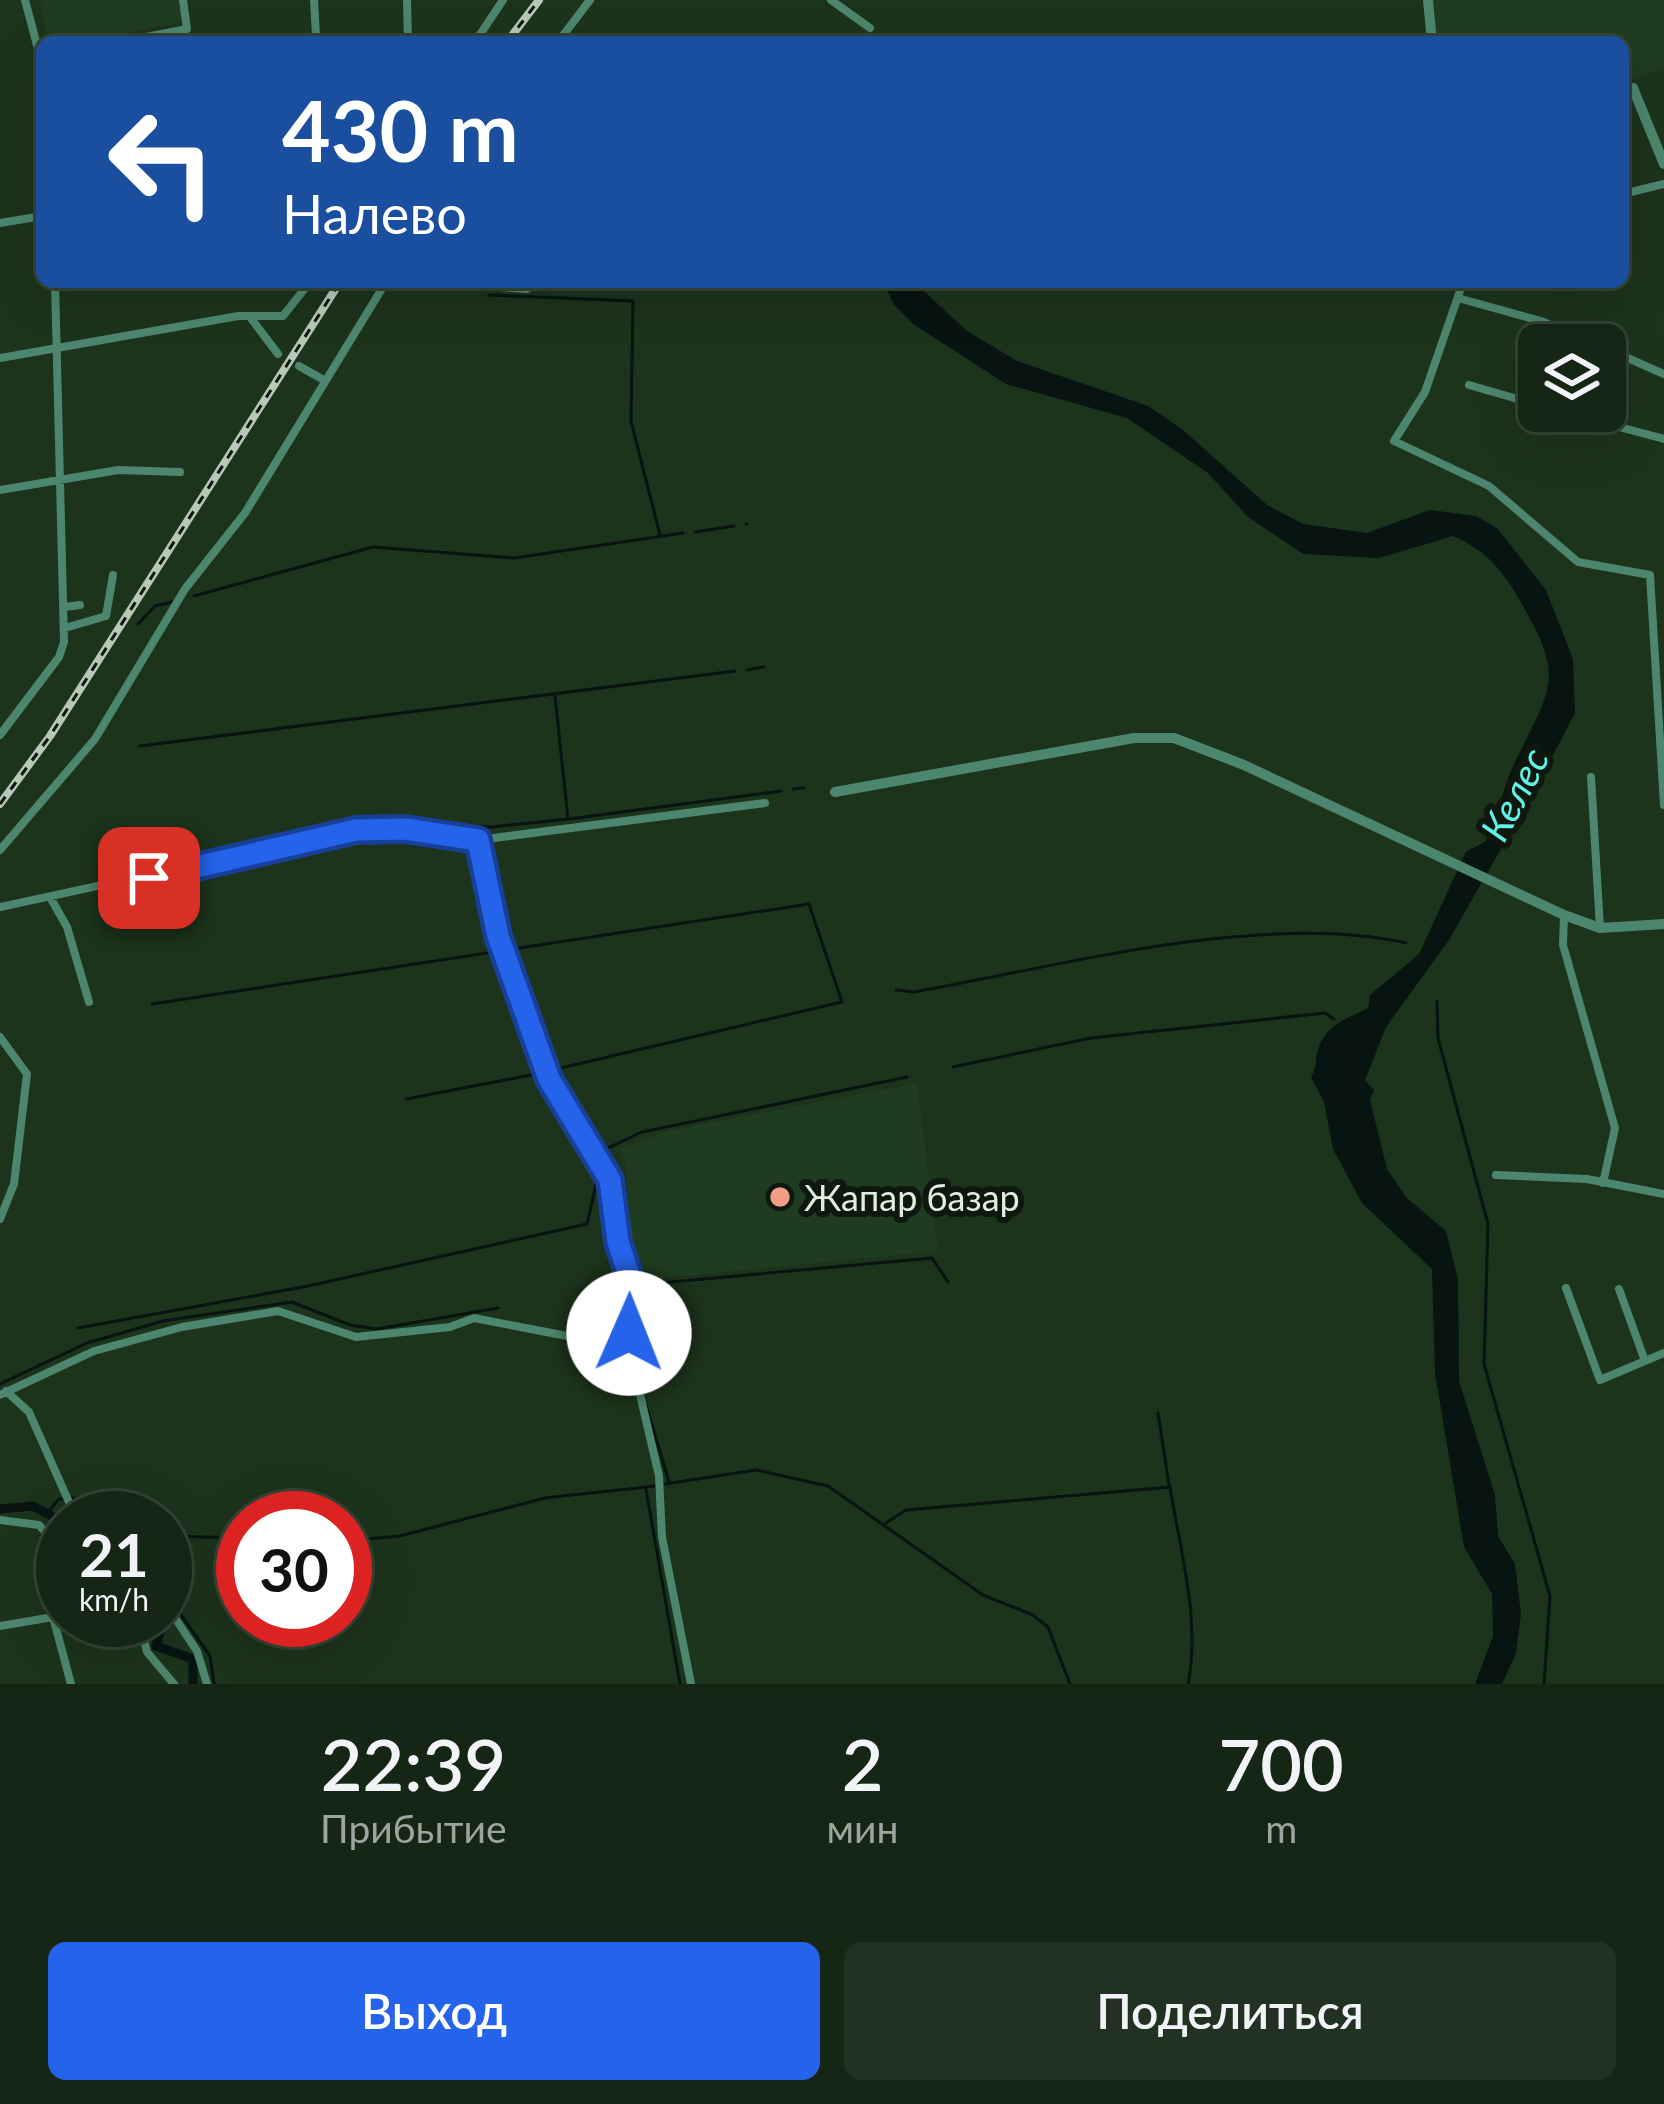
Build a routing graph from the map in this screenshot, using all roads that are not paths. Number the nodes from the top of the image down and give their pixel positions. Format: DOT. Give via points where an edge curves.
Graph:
graph roads {
  1 [pos="25,0"];
  2 [pos="183,0"];
  3 [pos="314,0"];
  4 [pos="407,0"];
  5 [pos="503,0"];
  6 [pos="590,0"];
  7 [pos="830,0"];
  8 [pos="1428,0"];
  9 [pos="870,28"];
  10 [pos="151,36"];
  11 [pos="316,36"];
  12 [pos="407,36"];
  13 [pos="480,36"];
  14 [pos="563,36"];
  15 [pos="1431,36"];
  16 [pos="36,41"];
  17 [pos="1629,89"];
  18 [pos="1664,164"];
  19 [pos="1664,184"];
  20 [pos="1629,193"];
  21 [pos="36,217"];
  22 [pos="0,223"];
  23 [pos="55,288"];
  24 [pos="306,288"];
  25 [pos="382,288"];
  26 [pos="1461,288"];
  27 [pos="1458,298"];
  28 [pos="249,316"];
  29 [pos="1548,324"];
  30 [pos="57,347"];
  31 [pos="278,354"];
  32 [pos="0,358"];
  33 [pos="1626,358"];
  34 [pos="299,366"];
  35 [pos="1664,374"];
  36 [pos="322,380"];
  37 [pos="1469,385"];
  38 [pos="1518,399"];
  39 [pos="1626,429"];
  40 [pos="1664,439"];
  41 [pos="180,472"];
  42 [pos="58,481"];
  43 [pos="0,490"];
  44 [pos="113,575"];
  45 [pos="80,605"];
  46 [pos="64,607"];
  47 [pos="65,628"];
  48 [pos="0,735"];
  49 [pos="1591,777"];
  50 [pos="835,792"];
  51 [pos="765,803"];
  52 [pos="1664,805"];
  53 [pos="478,840"];
  54 [pos="0,850"];
  55 [pos="50,897"];
  56 [pos="0,907"];
  57 [pos="1564,915"];
  58 [pos="1664,924"];
  59 [pos="1600,928"];
  60 [pos="89,1002"];
  61 [pos="0,1036"];
  62 [pos="1496,1175"];
  63 [pos="1603,1183"];
  64 [pos="1664,1194"];
  65 [pos="0,1219"];
  66 [pos="1566,1288"];
  67 [pos="1619,1288"];
  68 [pos="624,1347"];
  69 [pos="1664,1353"];
  70 [pos="1645,1361"];
  71 [pos="3,1393"];
  72 [pos="64,1491"];
  73 [pos="0,1520"];
  74 [pos="36,1526"];
  75 [pos="0,1626"];
  76 [pos="192,1644"];
  77 [pos="146,1647"];
  78 [pos="71,1684"];
  79 [pos="175,1684"];
  80 [pos="207,1684"];
  81 [pos="691,1684"];
  1 -- 16 [label="street"];
  2 -- 10 [label="street" via="188,29"];
  3 -- 11 [label="street"];
  4 -- 12 [label="street"];
  5 -- 13 [label="street"];
  6 -- 14 [label="street"];
  7 -- 9 [label="street"];
  8 -- 15 [label="street"];
  17 -- 18 [label="street"];
  19 -- 20 [label="street"];
  21 -- 22 [label="street"];
  23 -- 30 [label="street"];
  24 -- 28 [label="street" via="290,314"];
  25 -- 36 [label="street"];
  26 -- 27 [label="street"];
  27 -- 29 [label="street"];
  27 -- 52 [label="street" via="1426,392 1394,441 1489,486 1578,562 1650,575"];
  28 -- 30 [label="street"];
  28 -- 31 [label="street"];
  30 -- 32 [label="street"];
  30 -- 42 [label="street"];
  33 -- 35 [label="street"];
  34 -- 36 [label="street"];
  36 -- 54 [label="street" via="95,739"];
  37 -- 38 [label="street"];
  39 -- 40 [label="street"];
  41 -- 42 [label="street" via="136,468"];
  42 -- 43 [label="street"];
  42 -- 46 [label="street"];
  44 -- 47 [label="street" via="106,616"];
  45 -- 46 [label="street"];
  46 -- 47 [label="street"];
  47 -- 48 [label="street" via="59,657"];
  49 -- 59 [label="street"];
  50 -- 57 [label="street" via="1134,738 1174,738"];
  51 -- 53 [label="street"];
  53 -- 55 [label="street" via="356,830"];
  53 -- 68 [label="street" via="498,936 549,1079 610,1180 634,1290"];
  55 -- 56 [label="street"];
  55 -- 60 [label="street"];
  57 -- 59 [label="street"];
  57 -- 63 [label="street" via="1563,945 1615,1128"];
  58 -- 59 [label="street"];
  61 -- 65 [label="street" via="27,1074 14,1184"];
  62 -- 63 [label="street"];
  63 -- 64 [label="street"];
  66 -- 70 [label="street" via="1600,1380"];
  67 -- 70 [label="street"];
  68 -- 71 [label="street" via="474,1318 356,1337 278,1311 94,1351"];
  68 -- 81 [label="street" via="659,1476 662,1537"];
  69 -- 70 [label="street"];
  71 -- 72 [label="street" via="28,1412"];
  73 -- 74 [label="street"];
  75 -- 78 [label="street" via="53,1617"];
  76 -- 80 [label="street"];
  77 -- 79 [label="street"];
}
